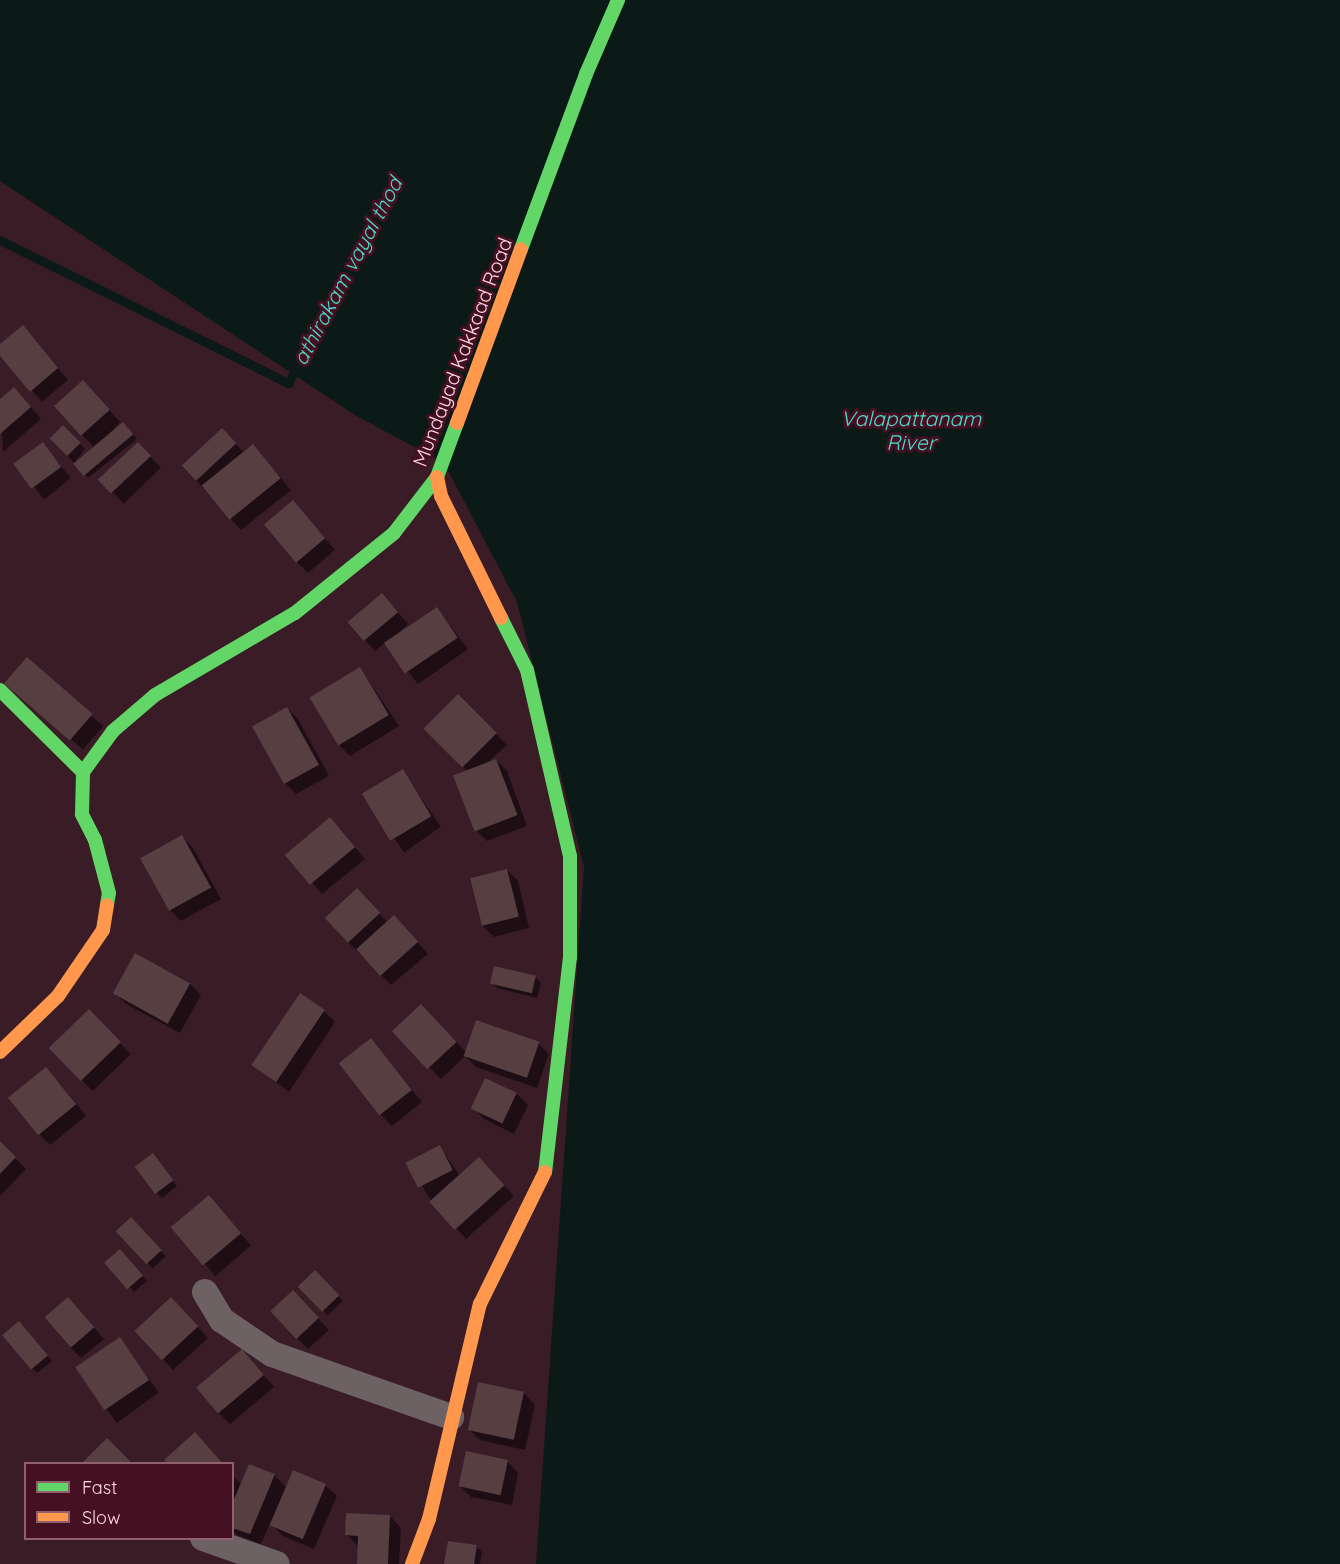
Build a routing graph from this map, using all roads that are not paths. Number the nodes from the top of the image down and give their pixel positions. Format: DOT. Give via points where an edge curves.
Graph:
graph roads {
  1 [pos="618,0"];
  2 [pos="437,477"];
  3 [pos="0,690"];
  4 [pos="83,772"];
  5 [pos="0,1052"];
  6 [pos="205,1292"];
  7 [pos="451,1417"];
  8 [pos="205,1540"];
  9 [pos="277,1564"];
  10 [pos="412,1564"];
  1 -- 2 [label="main road, Mundayad Kakkaad Road" via="586,74"];
  2 -- 4 [label="main road, Mundayad Kakkaad Road" via="394,533 295,613 155,695 113,730"];
  2 -- 7 [label="main road" via="441,496 527,670 570,856 570,957 549,1164 480,1304"];
  3 -- 4 [label="main road"];
  4 -- 5 [label="main road" via="82,814 95,840 109,893 103,930 58,996"];
  6 -- 7 [label="street" via="222,1320 272,1354"];
  7 -- 10 [label="main road" via="429,1519"];
  8 -- 9 [label="street"];
}
